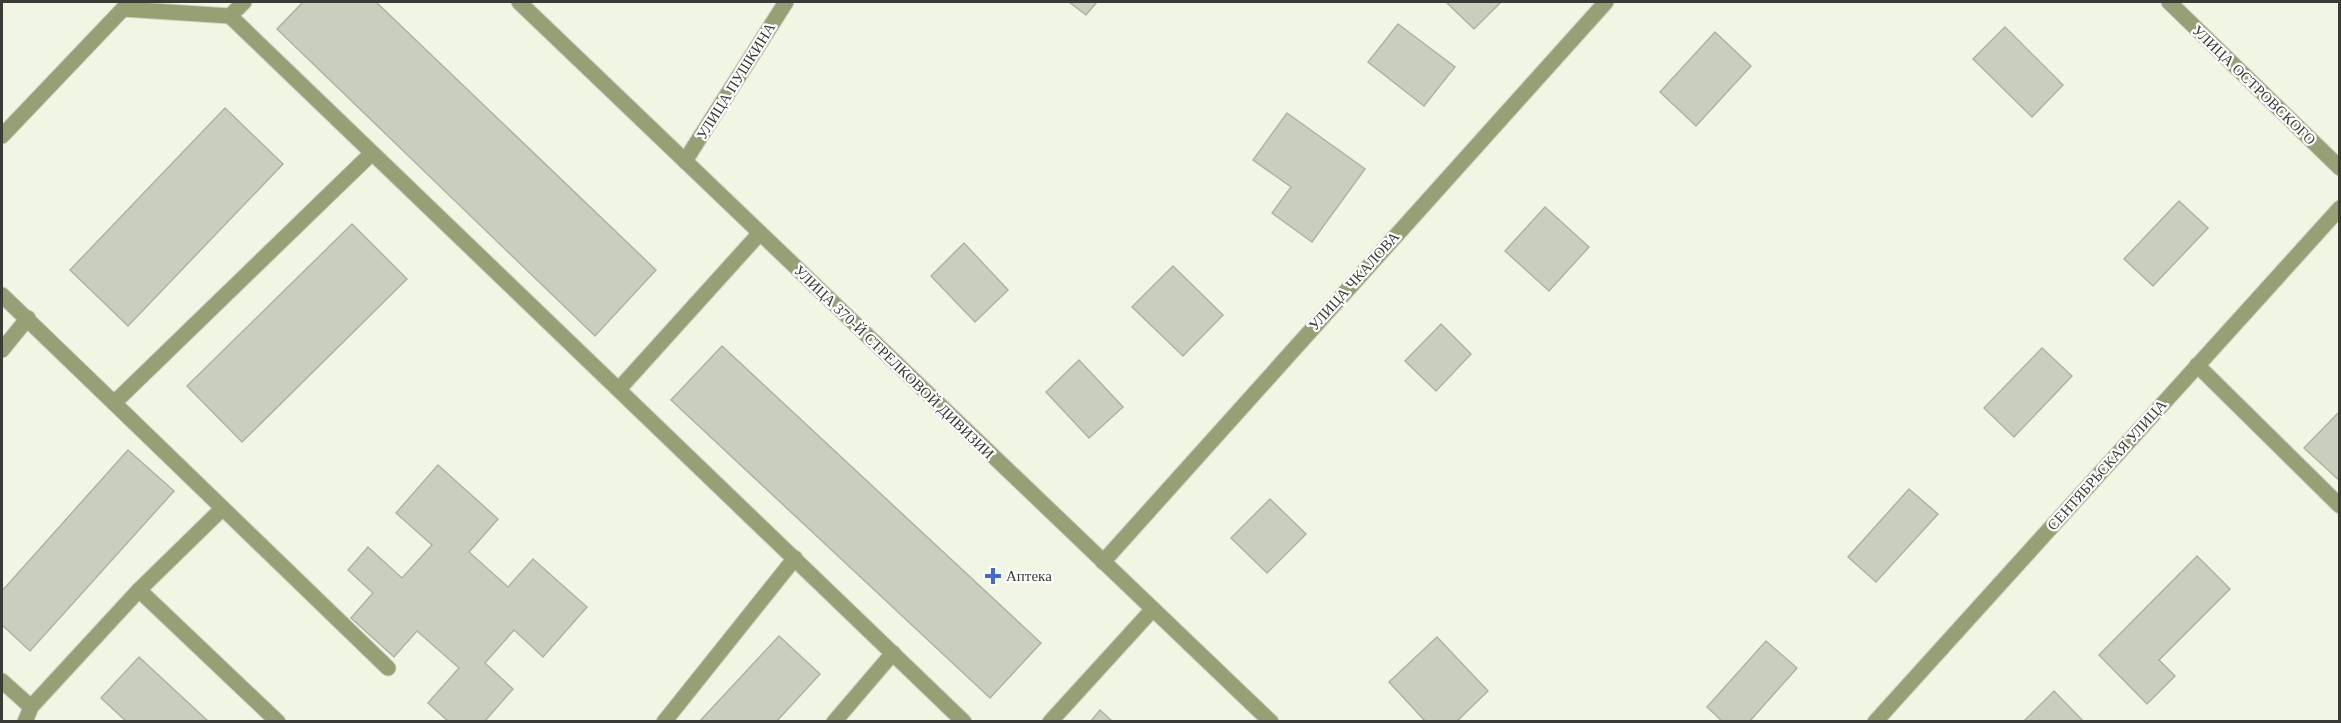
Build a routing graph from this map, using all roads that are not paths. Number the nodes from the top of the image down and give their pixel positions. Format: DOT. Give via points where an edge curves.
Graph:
graph roads {
  1 [pos="244,2"];
  2 [pos="519,2"];
  3 [pos="786,2"];
  4 [pos="1606,2"];
  5 [pos="2169,2"];
  6 [pos="230,16"];
  7 [pos="2,136"];
  8 [pos="372,153"];
  9 [pos="685,161"];
  10 [pos="2340,168"];
  11 [pos="2340,208"];
  12 [pos="760,233"];
  13 [pos="2,295"];
  14 [pos="28,318"];
  15 [pos="2,350"];
  16 [pos="2197,365"];
  17 [pos="619,389"];
  18 [pos="114,402"];
  19 [pos="2340,506"];
  20 [pos="222,509"];
  21 [pos="795,558"];
  22 [pos="1103,562"];
  23 [pos="139,590"];
  24 [pos="1153,609"];
  25 [pos="893,653"];
  26 [pos="388,668"];
  27 [pos="2,681"];
  28 [pos="28,714"];
  29 [pos="278,722"];
  30 [pos="664,722"];
  31 [pos="834,722"];
  32 [pos="964,722"];
  33 [pos="1050,722"];
  34 [pos="1271,722"];
  35 [pos="1875,722"];
  1 -- 6 [label="street"];
  2 -- 9 [label="street, УЛИЦА 370-Й СТРЕЛКОВОЙ ДИВИЗИИ"];
  3 -- 9 [label="street, УЛИЦА ПУШКИНА"];
  4 -- 22 [label="street, УЛИЦА ЧКАЛОВА"];
  5 -- 10 [label="street, УЛИЦА ОСТРОВСКОГО"];
  6 -- 7 [label="street" via="123,9"];
  6 -- 8 [label="street"];
  8 -- 17 [label="street"];
  8 -- 18 [label="street"];
  9 -- 12 [label="street, УЛИЦА 370-Й СТРЕЛКОВОЙ ДИВИЗИИ"];
  11 -- 16 [label="street, СЕНТЯБРЬСКАЯ УЛИЦА"];
  12 -- 17 [label="street"];
  12 -- 22 [label="street, УЛИЦА 370-Й СТРЕЛКОВОЙ ДИВИЗИИ"];
  13 -- 14 [label="street"];
  14 -- 15 [label="street"];
  14 -- 18 [label="street"];
  16 -- 19 [label="street"];
  16 -- 35 [label="street, СЕНТЯБРЬСКАЯ УЛИЦА"];
  17 -- 21 [label="street"];
  18 -- 20 [label="street"];
  20 -- 23 [label="street"];
  20 -- 26 [label="street"];
  21 -- 25 [label="street"];
  21 -- 30 [label="street"];
  22 -- 24 [label="street, УЛИЦА 370-Й СТРЕЛКОВОЙ ДИВИЗИИ"];
  23 -- 28 [label="street"];
  23 -- 29 [label="street"];
  24 -- 33 [label="street"];
  24 -- 34 [label="street, УЛИЦА 370-Й СТРЕЛКОВОЙ ДИВИЗИИ"];
  25 -- 31 [label="street"];
  25 -- 32 [label="street"];
  27 -- 28 [label="street"];
}
